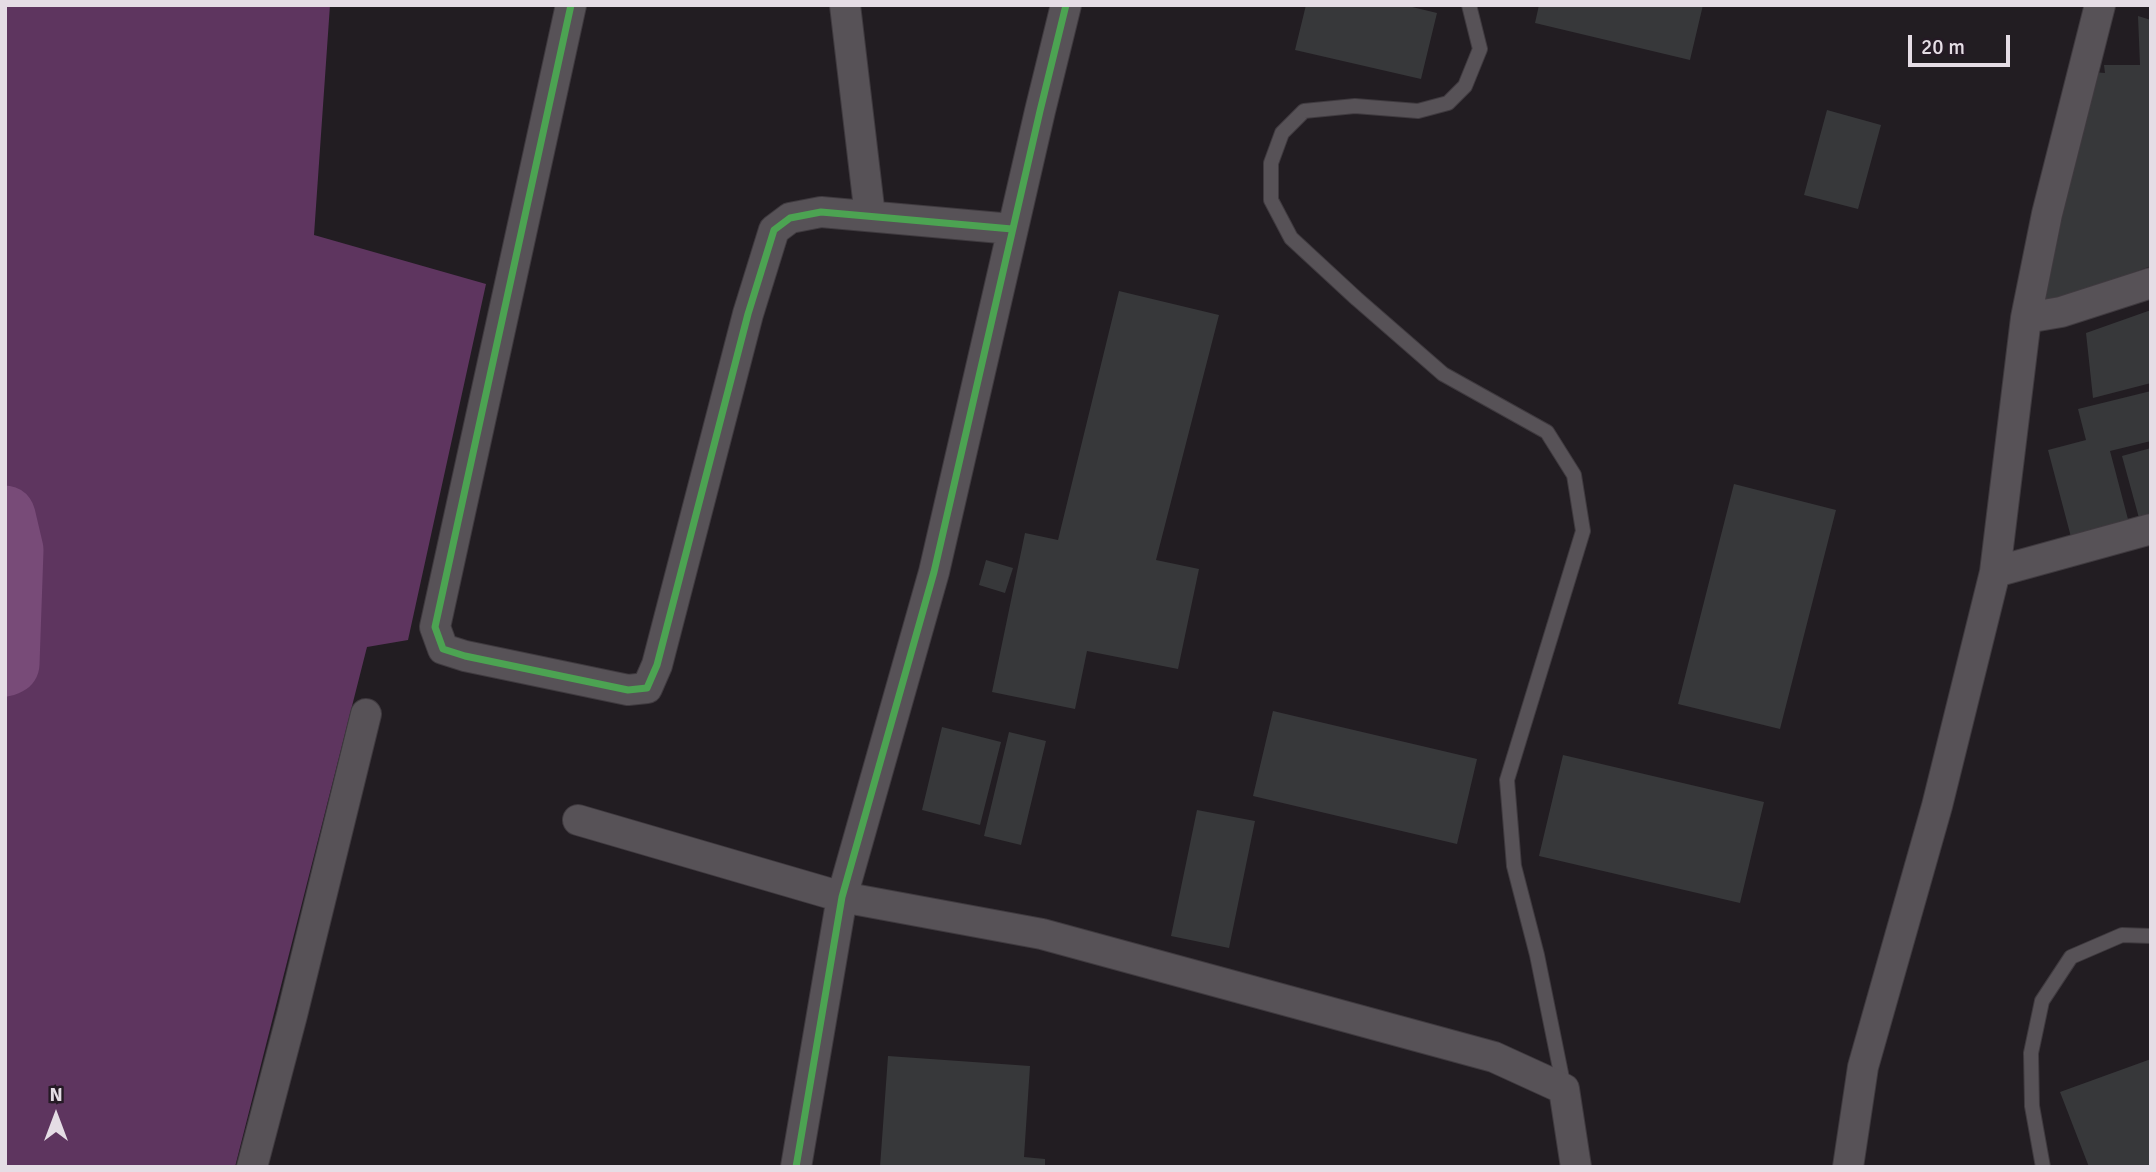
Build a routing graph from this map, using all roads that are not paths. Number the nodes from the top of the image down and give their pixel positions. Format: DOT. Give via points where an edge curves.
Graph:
graph roads {
  1 [pos="571,5"];
  2 [pos="845,5"];
  3 [pos="1066,5"];
  4 [pos="1469,5"];
  5 [pos="2100,5"];
  6 [pos="870,216"];
  7 [pos="1012,229"];
  8 [pos="2151,283"];
  9 [pos="2026,318"];
  10 [pos="2151,529"];
  11 [pos="1995,572"];
  12 [pos="366,714"];
  13 [pos="578,820"];
  14 [pos="842,897"];
  15 [pos="2151,936"];
  16 [pos="1564,1089"];
  17 [pos="252,1167"];
  18 [pos="796,1167"];
  19 [pos="1576,1167"];
  20 [pos="1848,1167"];
  21 [pos="2043,1167"];
  1 -- 6 [label="street" via="435,627 443,649 628,691 647,688 774,230 790,218 821,212"];
  2 -- 6 [label="street"];
  3 -- 7 [label="street"];
  4 -- 16 [label="lane" via="1480,49 1465,86 1448,103 1418,111 1355,106 1304,111 1282,133 1272,163 1272,200 1291,238 1356,299 1443,374 1547,432 1574,475 1583,531 1507,780 1514,866"];
  5 -- 9 [label="street"];
  6 -- 7 [label="street"];
  7 -- 14 [label="street" via="934,572"];
  8 -- 9 [label="street" via="2061,312"];
  9 -- 11 [label="street"];
  10 -- 11 [label="street"];
  11 -- 20 [label="street" via="1937,806 1863,1067"];
  12 -- 17 [label="street"];
  13 -- 14 [label="street"];
  14 -- 16 [label="street" via="1042,934 1494,1057"];
  14 -- 18 [label="street"];
  15 -- 21 [label="lane" via="2122,935 2071,957 2042,1001 2031,1053 2032,1106"];
  16 -- 19 [label="street"];
}
